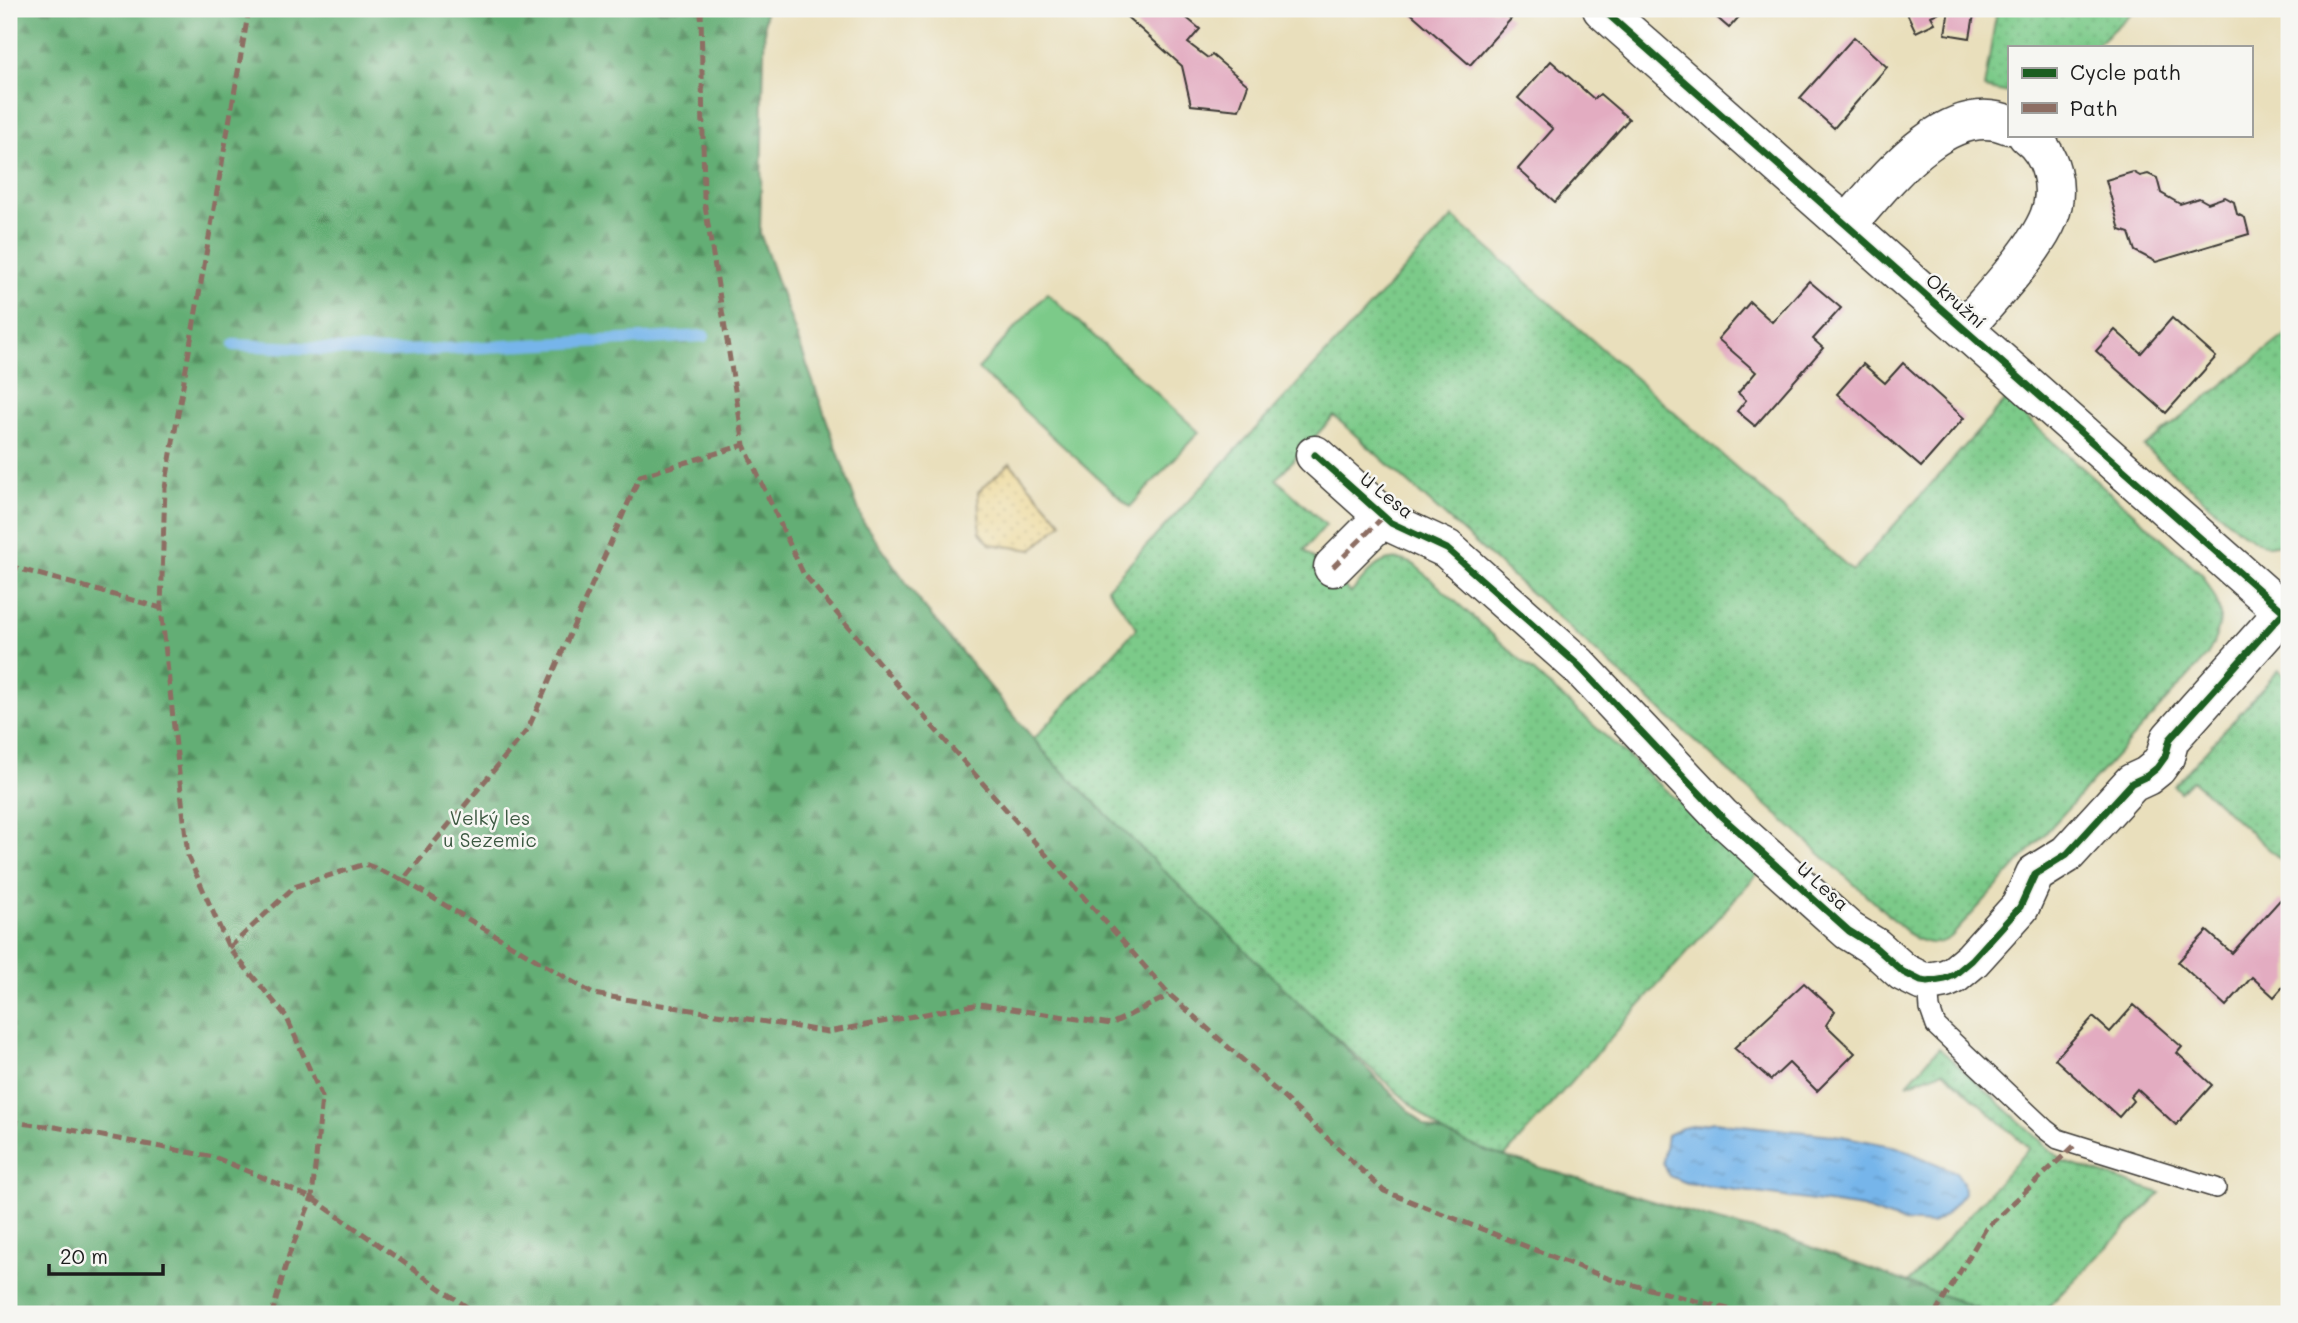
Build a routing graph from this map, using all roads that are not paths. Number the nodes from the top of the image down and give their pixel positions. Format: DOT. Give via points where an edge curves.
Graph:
graph roads {
  1 [pos="1602,9"];
  2 [pos="2008,125"];
  3 [pos="2027,136"];
  4 [pos="1847,225"];
  5 [pos="1964,329"];
  6 [pos="1315,454"];
  7 [pos="1384,517"];
  8 [pos="1334,567"];
  9 [pos="2287,609"];
  10 [pos="1928,982"];
  11 [pos="2216,1188"];
  1 -- 4 [label="street, Okružní"];
  2 -- 4 [label="street" via="1975,120 1947,130 1909,159"];
  3 -- 5 [label="street, Okružní" via="2051,170 2052,208 2039,235"];
  4 -- 5 [label="street, Okružní"];
  5 -- 9 [label="street, Okružní"];
  6 -- 7 [label="street, U Lesa"];
  7 -- 8 [label="street"];
  7 -- 10 [label="street, U Lesa" via="1447,549 1578,664 1722,817 1849,930 1912,978"];
  9 -- 10 [label="street" via="2170,739 2157,768 2132,783 2067,854 2035,874 2020,907 1972,960 1954,975"];
  10 -- 11 [label="lane" via="1937,1026 2058,1139"];
}
